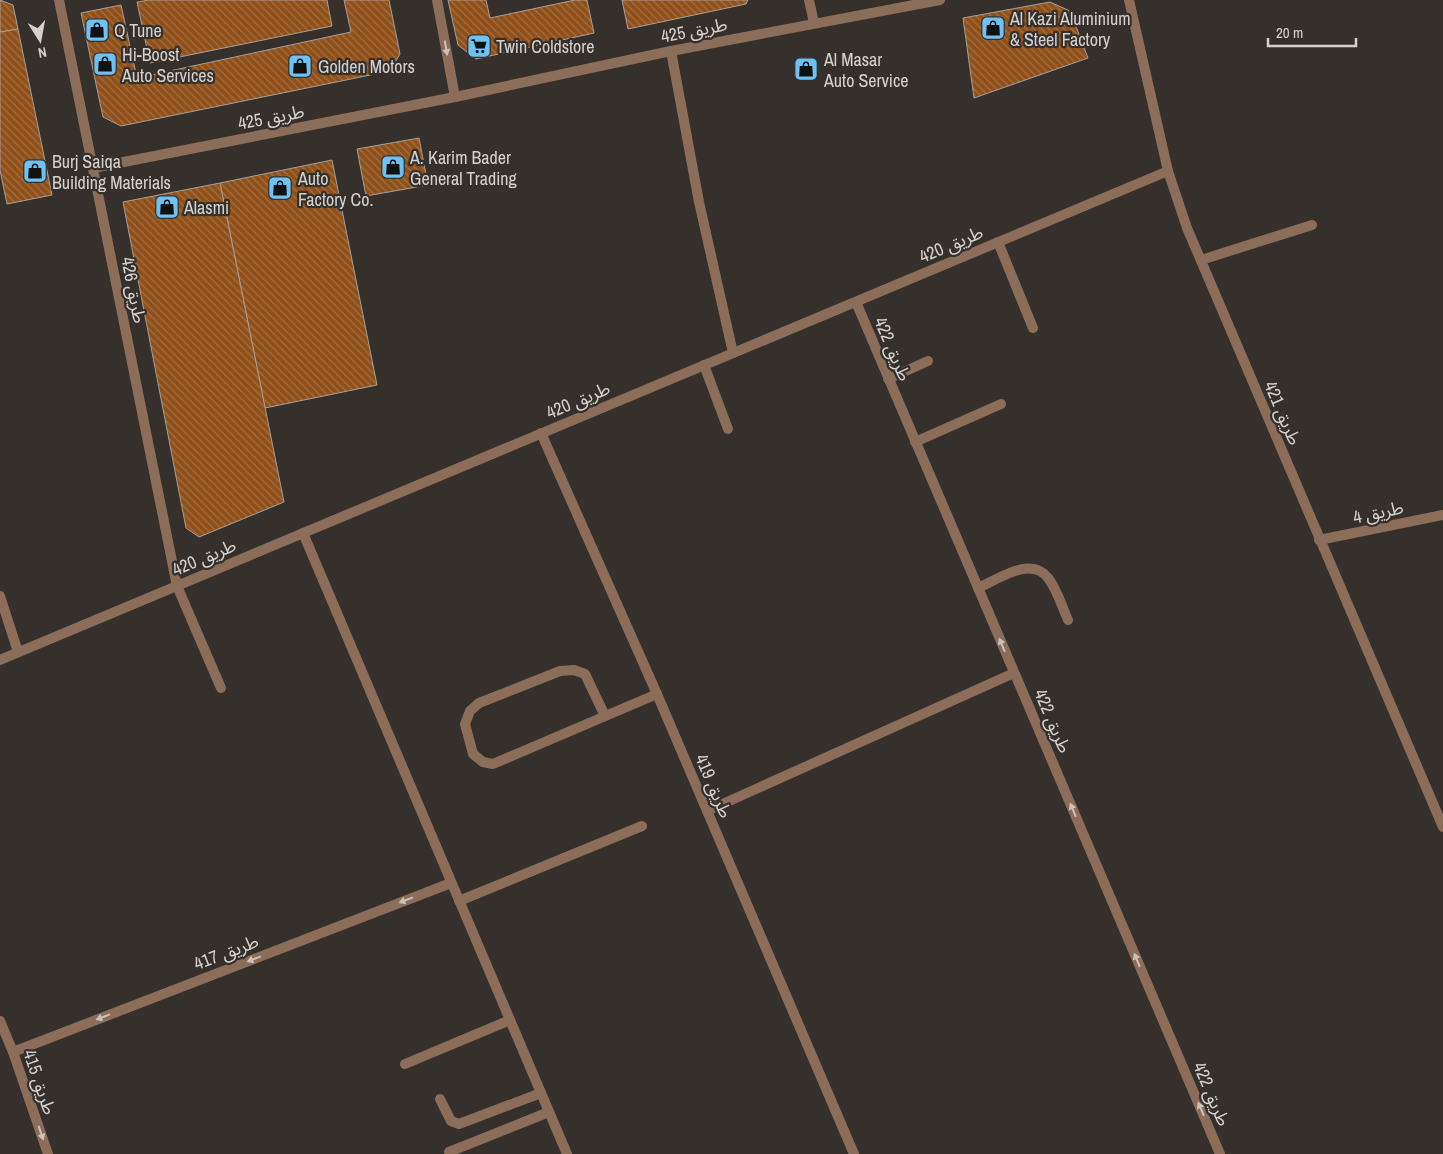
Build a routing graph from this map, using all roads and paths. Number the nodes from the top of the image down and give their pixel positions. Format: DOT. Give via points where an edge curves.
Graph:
graph roads {
  1 [pos="59,0"];
  2 [pos="437,0"];
  3 [pos="810,0"];
  4 [pos="940,0"];
  5 [pos="1129,0"];
  6 [pos="814,23"];
  7 [pos="671,51"];
  8 [pos="455,98"];
  9 [pos="93,168"];
  10 [pos="1168,172"];
  11 [pos="1312,225"];
  12 [pos="998,242"];
  13 [pos="1201,260"];
  14 [pos="856,302"];
  15 [pos="1033,328"];
  16 [pos="733,353"];
  17 [pos="928,361"];
  18 [pos="704,365"];
  19 [pos="888,379"];
  20 [pos="1001,404"];
  21 [pos="728,429"];
  22 [pos="541,433"];
  23 [pos="916,442"];
  24 [pos="1443,515"];
  25 [pos="303,533"];
  26 [pos="1319,540"];
  27 [pos="177,586"];
  28 [pos="978,588"];
  29 [pos="0,596"];
  30 [pos="1068,620"];
  31 [pos="18,652"];
  32 [pos="0,660"];
  33 [pos="1014,673"];
  34 [pos="221,688"];
  35 [pos="657,694"];
  36 [pos="605,716"];
  37 [pos="707,811"];
  38 [pos="642,826"];
  39 [pos="1443,827"];
  40 [pos="452,883"];
  41 [pos="460,900"];
  42 [pos="510,1020"];
  43 [pos="0,1021"];
  44 [pos="13,1052"];
  45 [pos="405,1064"];
  46 [pos="541,1093"];
  47 [pos="440,1099"];
  48 [pos="549,1112"];
  49 [pos="449,1152"];
  50 [pos="48,1154"];
  51 [pos="567,1154"];
  52 [pos="854,1154"];
  53 [pos="1220,1154"];
  1 -- 9 [label="street, طريق 426"];
  2 -- 8 [label="street, one-way"];
  3 -- 6 [label="street"];
  4 -- 6 [label="street, طريق 425"];
  5 -- 10 [label="street, طريق 421"];
  6 -- 7 [label="street, طريق 425"];
  7 -- 8 [label="street, طريق 425"];
  7 -- 16 [label="street" via="699,202"];
  8 -- 9 [label="street, طريق 425"];
  9 -- 27 [label="street, طريق 426"];
  10 -- 12 [label="street, طريق 420"];
  10 -- 13 [label="street, طريق 421"];
  11 -- 13 [label="street"];
  12 -- 14 [label="street, طريق 420"];
  12 -- 15 [label="street"];
  13 -- 26 [label="street, طريق 421"];
  14 -- 16 [label="street, طريق 420"];
  14 -- 19 [label="street, طريق 422"];
  16 -- 18 [label="street, طريق 420"];
  17 -- 19 [label="street"];
  18 -- 21 [label="street"];
  18 -- 22 [label="street, طريق 420"];
  19 -- 23 [label="street, طريق 422"];
  20 -- 23 [label="street"];
  22 -- 25 [label="street, طريق 420"];
  22 -- 35 [label="street, طريق 419"];
  23 -- 28 [label="street, طريق 422"];
  24 -- 26 [label="street, طريق 4"];
  25 -- 27 [label="street, طريق 420"];
  25 -- 40 [label="street"];
  26 -- 39 [label="street, طريق 421"];
  27 -- 31 [label="street, طريق 420"];
  27 -- 34 [label="street, طريق 426"];
  28 -- 30 [label="street" via="1022,569 1033,568 1048,578"];
  33 -- 28 [label="street, طريق 422, one-way"];
  29 -- 31 [label="street"];
  31 -- 32 [label="street, طريق 420"];
  33 -- 37 [label="street"];
  53 -- 33 [label="street, طريق 422, one-way"];
  35 -- 36 [label="street"];
  35 -- 37 [label="street, طريق 419"];
  36 -- 36 [label="street" via="585,674 574,670 560,671 479,703 470,711 465,724 474,754 483,762 493,764"];
  37 -- 52 [label="street, طريق 419"];
  38 -- 41 [label="street"];
  40 -- 41 [label="street"];
  40 -- 44 [label="street, طريق 417, one-way"];
  41 -- 42 [label="street"];
  42 -- 45 [label="street"];
  42 -- 46 [label="street"];
  43 -- 44 [label="street, طريق 415"];
  44 -- 50 [label="street, طريق 415, one-way"];
  46 -- 47 [label="street" via="459,1124 451,1121"];
  46 -- 48 [label="street"];
  48 -- 49 [label="street"];
  48 -- 51 [label="street"];
}
